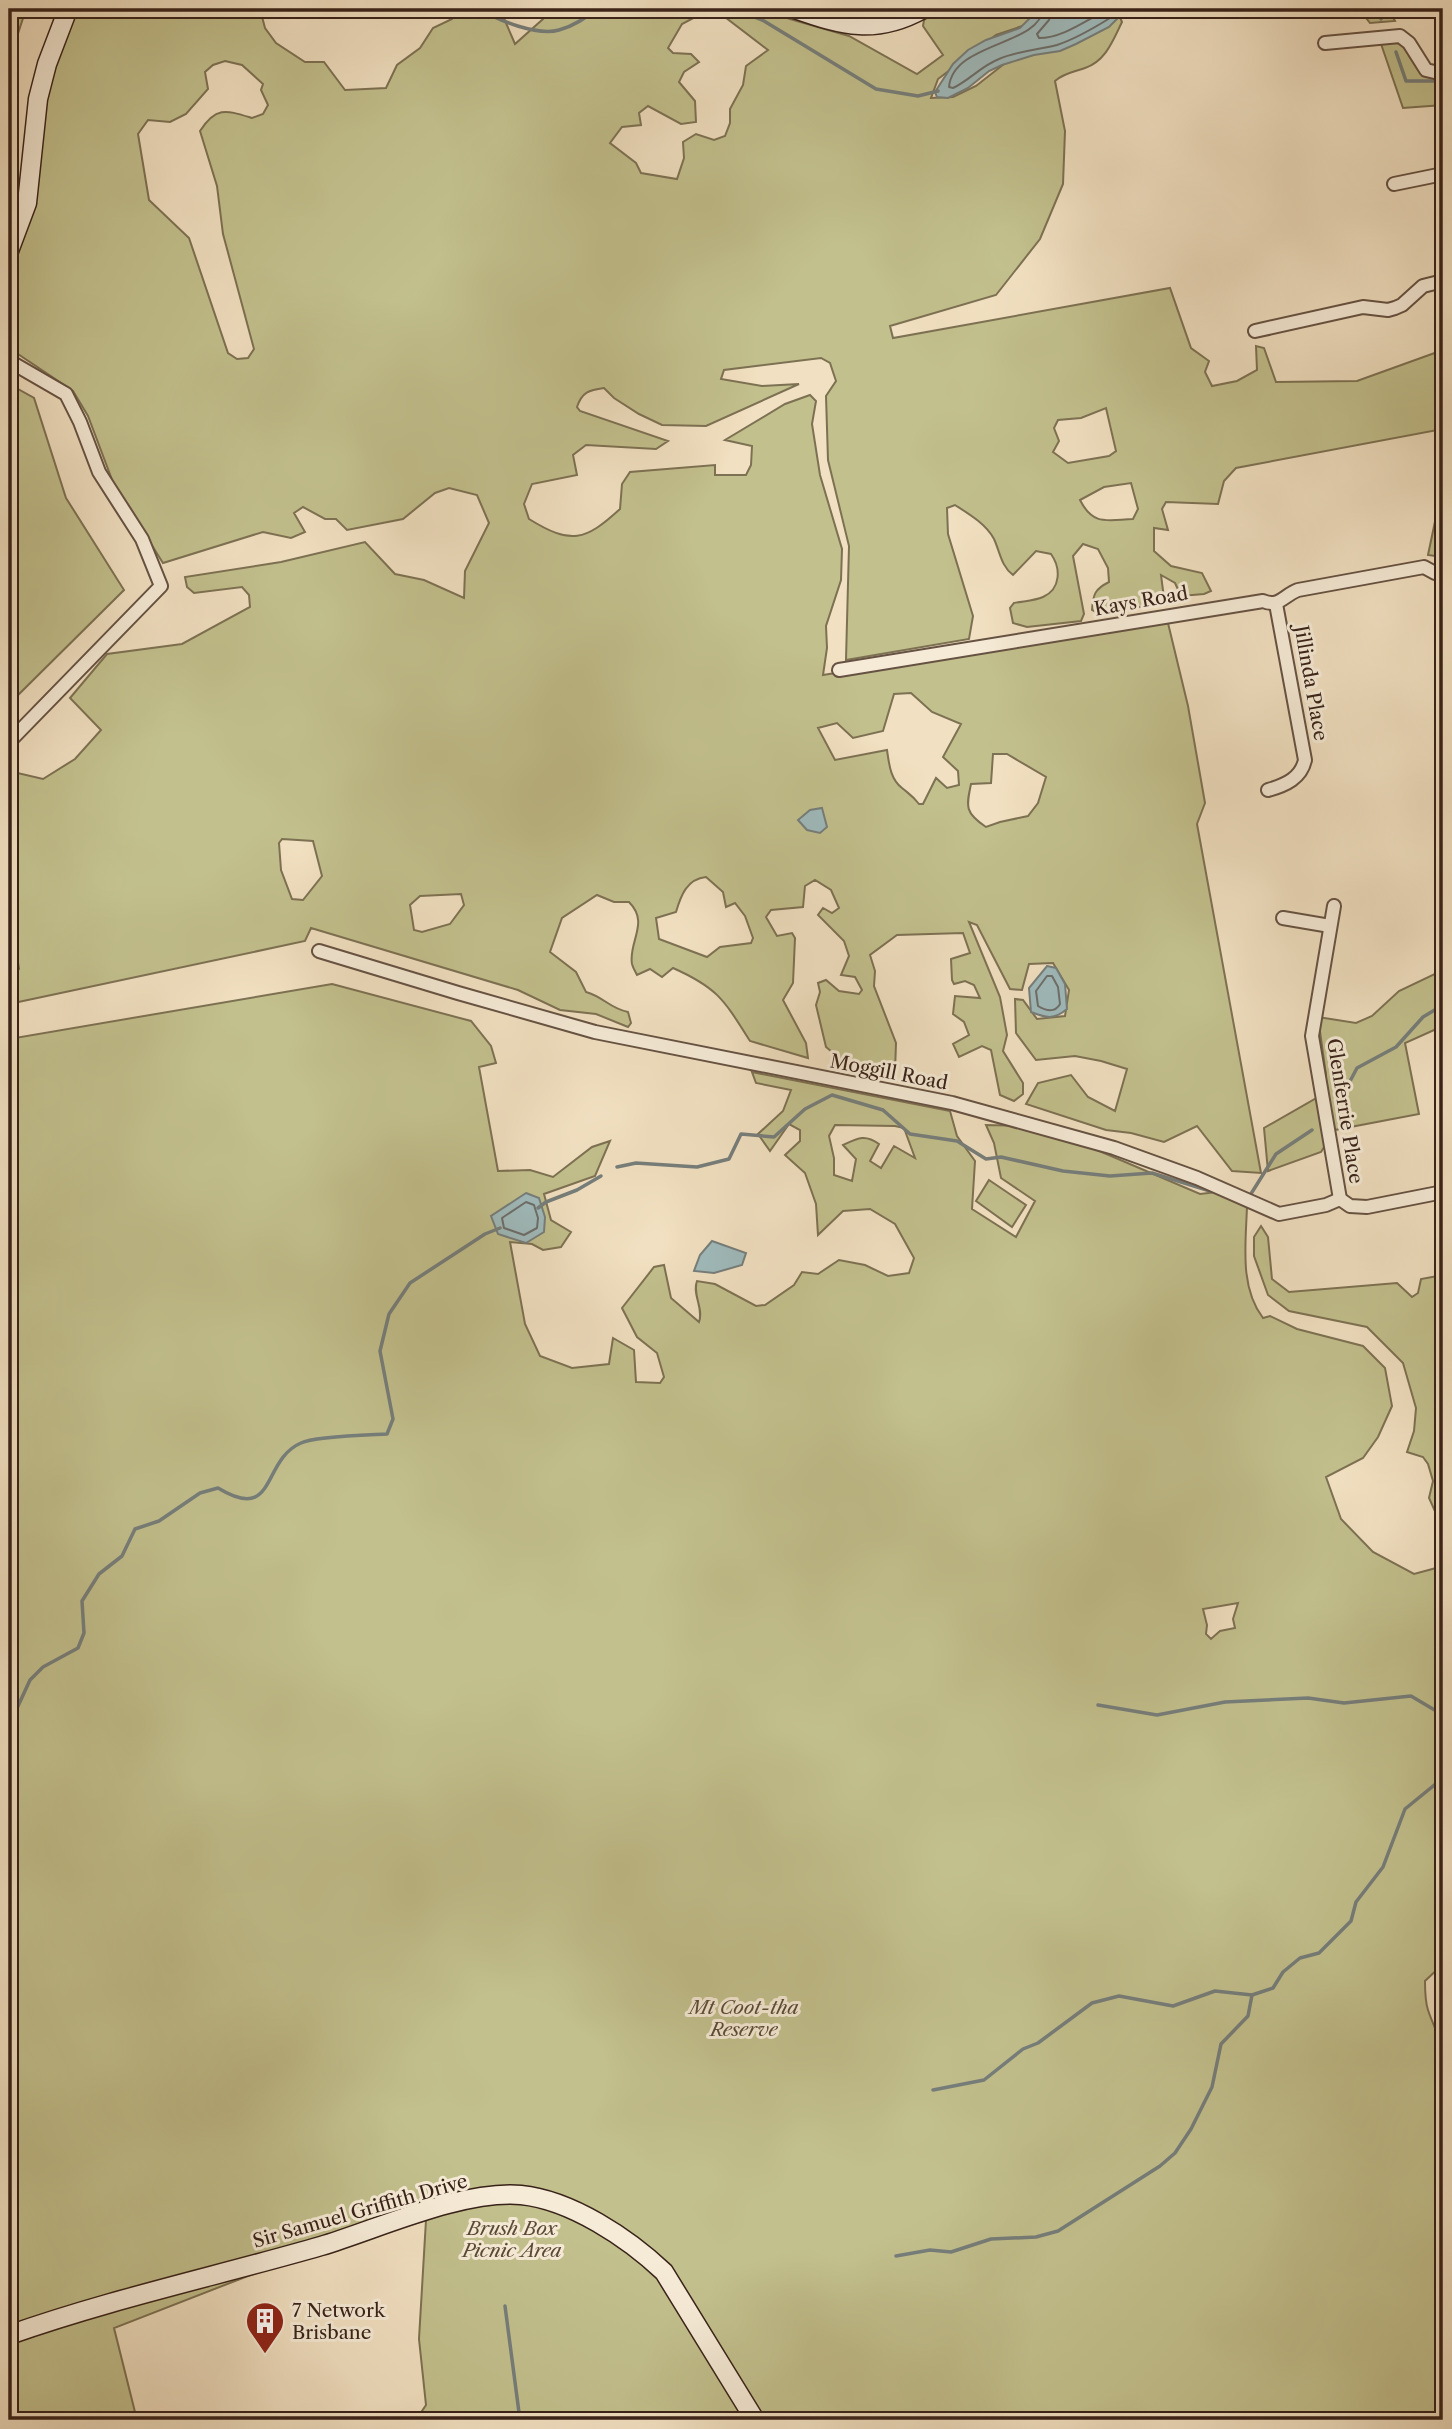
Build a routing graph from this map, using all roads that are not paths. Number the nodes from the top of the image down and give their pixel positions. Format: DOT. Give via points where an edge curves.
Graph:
graph roads {
  1 [pos="68,9"];
  2 [pos="795,9"];
  3 [pos="923,9"];
  4 [pos="1325,43"];
  5 [pos="1443,74"];
  6 [pos="1443,174"];
  7 [pos="1394,184"];
  8 [pos="9,251"];
  9 [pos="1443,281"];
  10 [pos="1255,331"];
  11 [pos="9,361"];
  12 [pos="1442,576"];
  13 [pos="1276,604"];
  14 [pos="839,670"];
  15 [pos="9,742"];
  16 [pos="1268,790"];
  17 [pos="1334,905"];
  18 [pos="1283,918"];
  19 [pos="1330,926"];
  20 [pos="319,951"];
  21 [pos="1443,1192"];
  22 [pos="1340,1199"];
  23 [pos="9,2335"];
  24 [pos="755,2420"];
  1 -- 8 [label="main road" via="38,99 27,204"];
  2 -- 3 [label="main road" via="864,26 889,24"];
  4 -- 5 [label="street" via="1400,36 1426,70"];
  6 -- 7 [label="street"];
  9 -- 10 [label="street" via="1423,286 1388,310 1363,307"];
  11 -- 15 [label="street" via="65,394 99,471 142,539 161,586"];
  12 -- 13 [label="street, Kays Road" via="1424,568 1298,590"];
  13 -- 14 [label="street, Kays Road" via="1263,601 1190,612"];
  13 -- 16 [label="street, Jillinda Place" via="1305,760 1303,771 1291,782"];
  17 -- 19 [label="street, Glenferrie Place"];
  18 -- 19 [label="street"];
  19 -- 22 [label="street, Glenferrie Place" via="1312,1036"];
  20 -- 22 [label="street, Moggill Road" via="595,1032 951,1103 1114,1148 1279,1214"];
  21 -- 22 [label="street, Moggill Road" via="1356,1207"];
  23 -- 24 [label="main road, Sir Samuel Griffith Drive" via="77,2311 263,2263 458,2202 522,2195 588,2218 633,2245 664,2272"];
}
